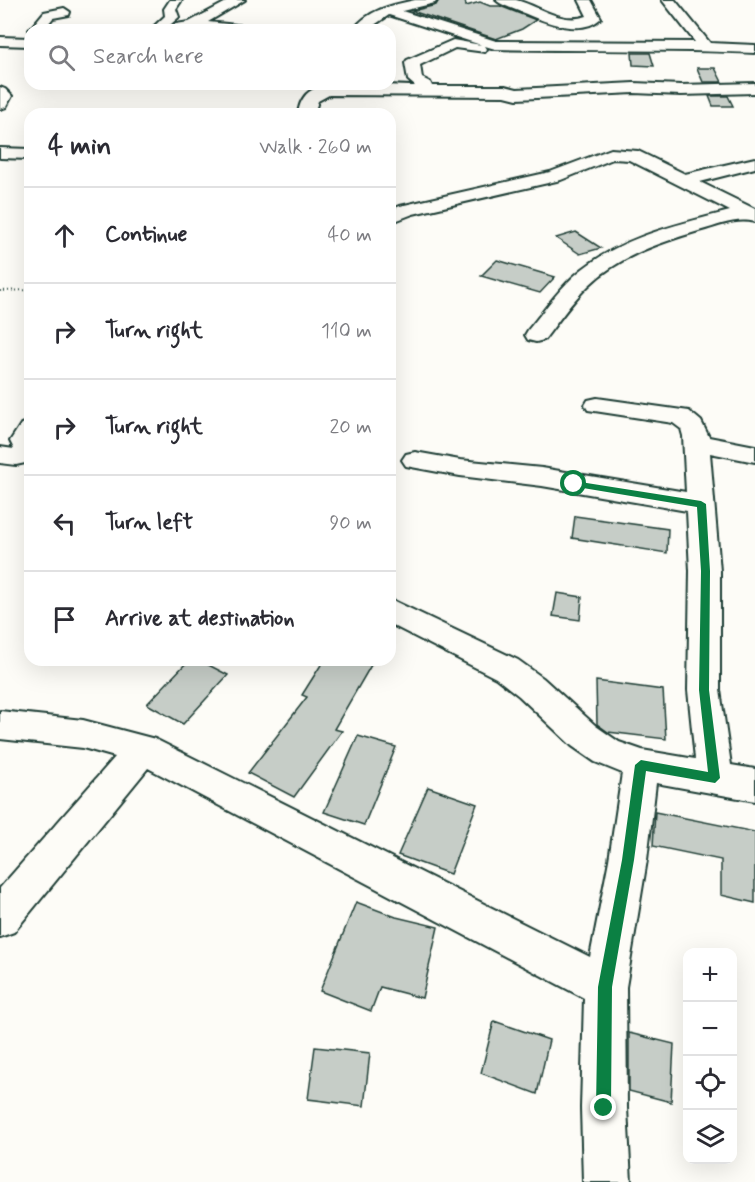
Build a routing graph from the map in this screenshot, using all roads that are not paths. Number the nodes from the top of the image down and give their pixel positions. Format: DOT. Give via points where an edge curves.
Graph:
graph roads {
  1 [pos="176,0"];
  2 [pos="238,0"];
  3 [pos="431,0"];
  4 [pos="502,0"];
  5 [pos="585,0"];
  6 [pos="668,0"];
  7 [pos="390,11"];
  8 [pos="64,12"];
  9 [pos="573,22"];
  10 [pos="41,24"];
  11 [pos="164,24"];
  12 [pos="195,24"];
  13 [pos="366,24"];
  14 [pos="0,41"];
  15 [pos="24,41"];
  16 [pos="566,41"];
  17 [pos="551,46"];
  18 [pos="705,46"];
  19 [pos="755,49"];
  20 [pos="755,88"];
  21 [pos="0,92"];
  22 [pos="417,92"];
  23 [pos="0,104"];
  24 [pos="308,108"];
  25 [pos="0,153"];
  26 [pos="24,154"];
  27 [pos="755,163"];
  28 [pos="684,180"];
  29 [pos="751,214"];
  30 [pos="396,215"];
  31 [pos="536,335"];
  32 [pos="597,405"];
  33 [pos="695,442"];
  34 [pos="755,454"];
  35 [pos="0,455"];
  36 [pos="24,455"];
  37 [pos="415,460"];
  38 [pos="701,504"];
  39 [pos="396,613"];
  40 [pos="0,725"];
  41 [pos="143,749"];
  42 [pos="641,765"];
  43 [pos="715,778"];
  44 [pos="755,785"];
  45 [pos="0,918"];
  46 [pos="605,987"];
  47 [pos="608,1182"];
  1 -- 11 [label="street" via="170,9 172,17"];
  2 -- 12 [label="street"];
  3 -- 7 [label="street"];
  4 -- 9 [label="street" via="551,19"];
  5 -- 9 [label="street" via="594,18"];
  6 -- 18 [label="street"];
  7 -- 13 [label="street" via="372,17"];
  7 -- 17 [label="street" via="490,45"];
  8 -- 10 [label="street" via="49,15"];
  9 -- 16 [label="street"];
  14 -- 15 [label="street"];
  17 -- 18 [label="street"];
  17 -- 22 [label="street" via="517,54 453,44 441,48 412,63 415,80 424,85"];
  18 -- 19 [label="street"];
  20 -- 22 [label="street" via="634,88 518,94"];
  21 -- 23 [label="street" via="4,96"];
  22 -- 24 [label="street" via="322,91 311,98"];
  25 -- 26 [label="street"];
  27 -- 28 [label="street"];
  28 -- 29 [label="street"];
  28 -- 30 [label="street" via="632,155 617,153 555,176"];
  29 -- 31 [label="street" via="688,228 608,260 585,277"];
  32 -- 33 [label="street" via="680,416 692,426"];
  33 -- 34 [label="street"];
  33 -- 38 [label="street"];
  35 -- 36 [label="street"];
  37 -- 38 [label="street"];
  38 -- 43 [label="street" via="704,690"];
  39 -- 42 [label="street" via="507,669 584,736 607,752"];
  40 -- 41 [label="street" via="83,734"];
  41 -- 45 [label="street"];
  41 -- 46 [label="street"];
  42 -- 43 [label="street"];
  42 -- 46 [label="street"];
  43 -- 44 [label="street"];
  46 -- 47 [label="street"];
}
